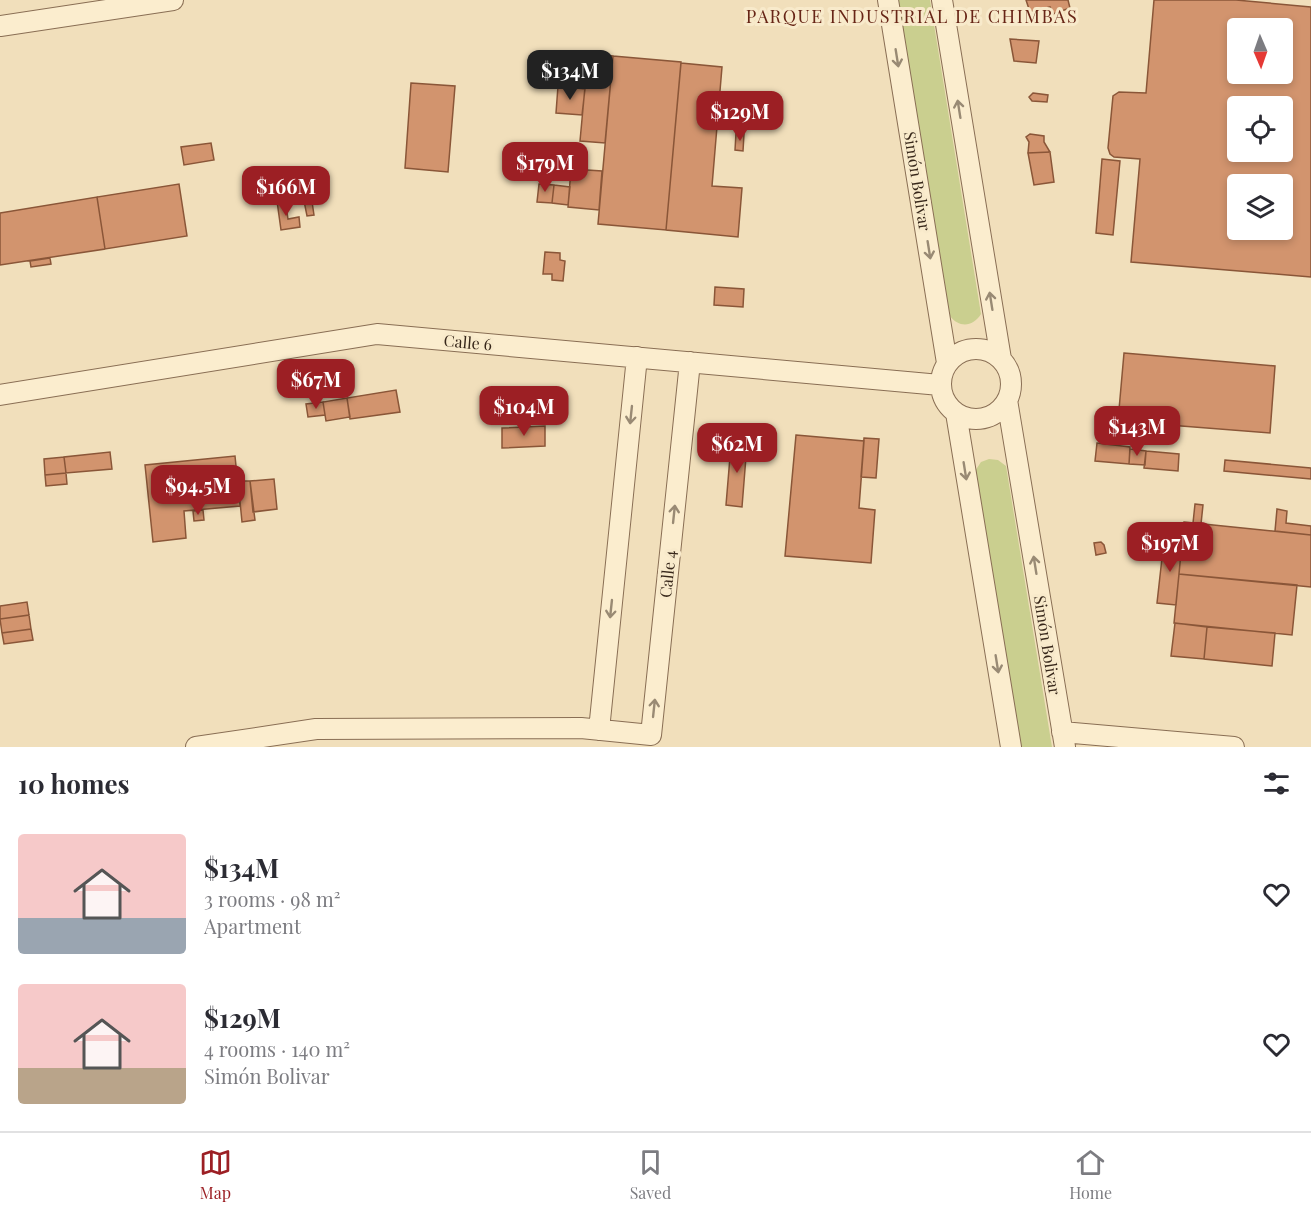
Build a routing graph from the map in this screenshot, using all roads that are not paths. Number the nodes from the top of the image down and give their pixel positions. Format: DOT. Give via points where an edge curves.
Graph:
graph roads {
  1 [pos="173,0"];
  2 [pos="888,0"];
  3 [pos="942,0"];
  4 [pos="0,26"];
  5 [pos="637,357"];
  6 [pos="1001,359"];
  7 [pos="690,362"];
  8 [pos="947,363"];
  9 [pos="940,384"];
  10 [pos="0,396"];
  11 [pos="1007,400"];
  12 [pos="956,413"];
  13 [pos="599,730"];
  14 [pos="1064,740"];
  15 [pos="196,747"];
  16 [pos="1011,747"];
  17 [pos="1234,747"];
  1 -- 4 [label="street"];
  2 -- 8 [label="street, Simón Bolivar, one-way"];
  6 -- 3 [label="street, one-way"];
  5 -- 7 [label="street, Calle 6"];
  5 -- 10 [label="street, Calle 6" via="377,334"];
  5 -- 13 [label="street, one-way"];
  6 -- 8 [label="street" via="983,349 973,349"];
  6 -- 11 [label="street" via="1010,374 1011,392"];
  7 -- 9 [label="street, Calle 6"];
  13 -- 7 [label="street, Calle 4, one-way" via="651,735"];
  8 -- 9 [label="street"];
  9 -- 12 [label="street" via="945,401"];
  11 -- 12 [label="street" via="1002,408 985,418 975,420"];
  14 -- 11 [label="street, Simón Bolivar, one-way"];
  12 -- 16 [label="street, one-way"];
  13 -- 15 [label="street, Calle 4" via="316,729"];
  14 -- 17 [label="street"];
}
